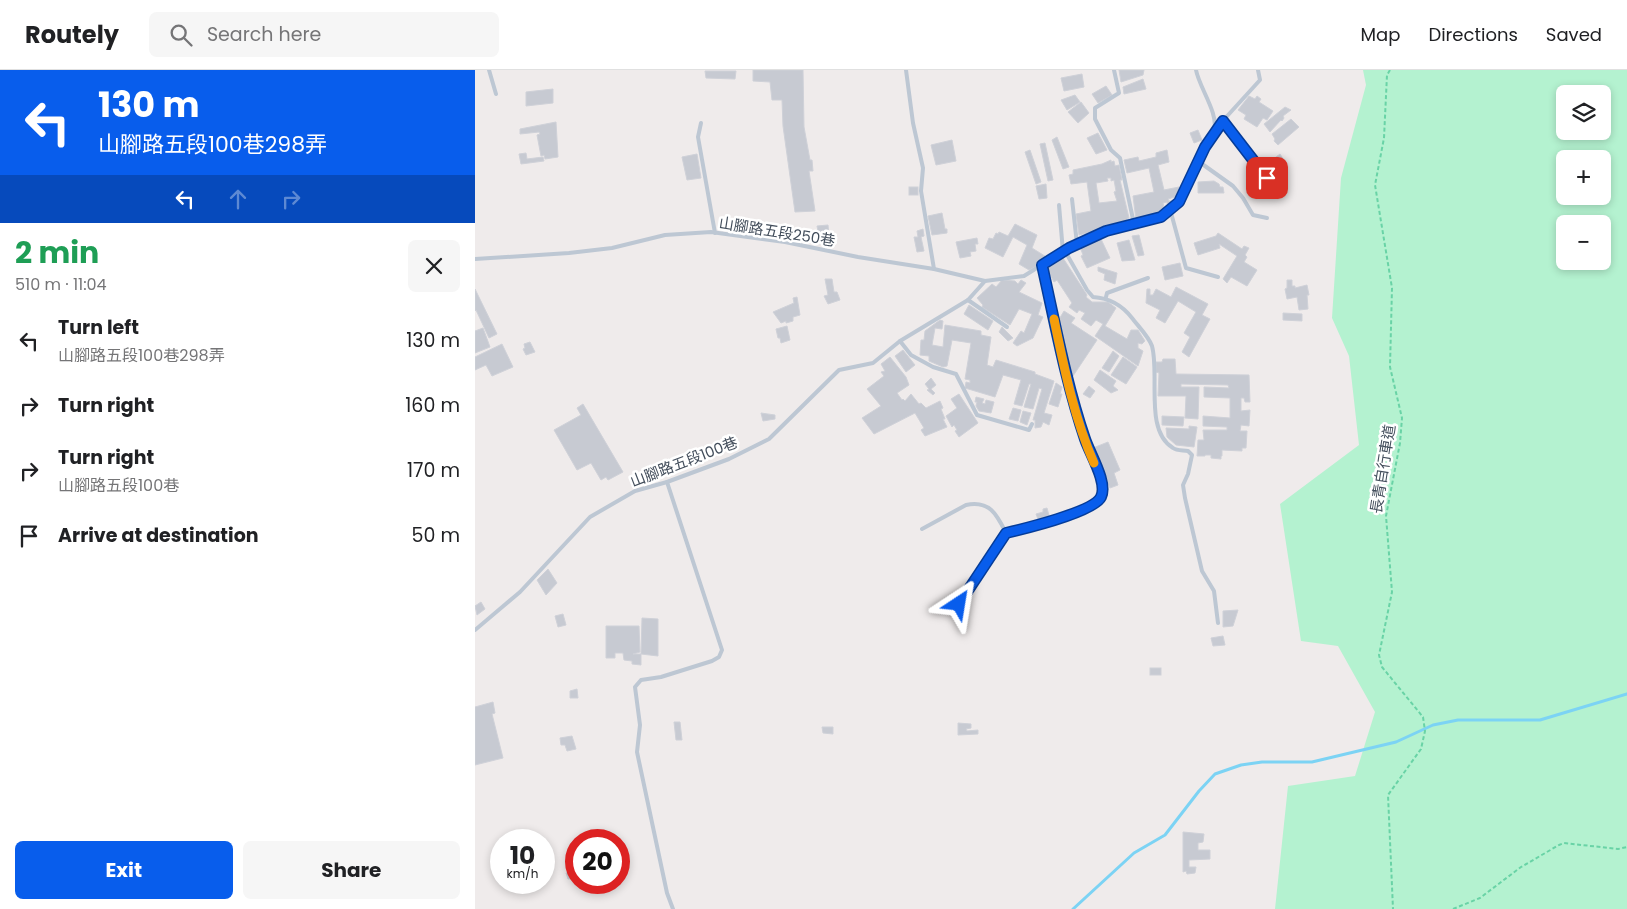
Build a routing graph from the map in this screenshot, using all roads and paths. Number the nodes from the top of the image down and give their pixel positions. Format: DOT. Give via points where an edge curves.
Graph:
graph roads {
  1 [pos="489,70"];
  2 [pos="906,70"];
  3 [pos="1114,70"];
  4 [pos="1196,70"];
  5 [pos="1258,70"];
  6 [pos="1390,70"];
  7 [pos="496,94"];
  8 [pos="1223,121"];
  9 [pos="701,123"];
  10 [pos="1211,137"];
  11 [pos="1198,161"];
  12 [pos="1267,178"];
  13 [pos="1072,199"];
  14 [pos="1059,205"];
  15 [pos="1170,210"];
  16 [pos="1267,218"];
  17 [pos="1134,224"];
  18 [pos="715,233"];
  19 [pos="1077,244"];
  20 [pos="1064,251"];
  21 [pos="475,259"];
  22 [pos="1042,265"];
  23 [pos="934,269"];
  24 [pos="1218,277"];
  25 [pos="1148,278"];
  26 [pos="985,281"];
  27 [pos="1106,297"];
  28 [pos="968,300"];
  29 [pos="1007,327"];
  30 [pos="900,341"];
  31 [pos="1032,424"];
  32 [pos="667,482"];
  33 [pos="922,529"];
  34 [pos="1006,533"];
  35 [pos="959,604"];
  36 [pos="1218,623"];
  37 [pos="475,630"];
  38 [pos="1627,847"];
  39 [pos="673,909"];
  40 [pos="1393,909"];
  41 [pos="1453,909"];
  1 -- 7 [label="lane"];
  2 -- 23 [label="lane" via="923,168 921,191"];
  3 -- 17 [label="lane" via="1119,93 1095,108 1094,113 1111,150 1120,158"];
  4 -- 10 [label="lane" via="1215,126"];
  5 -- 8 [label="lane" via="1260,80"];
  6 -- 40 [label="path, 長青自行車道" via="1387,75 1384,138 1375,185 1391,288 1390,367 1402,418 1386,516 1392,592 1379,655 1382,667 1423,717 1425,731 1421,749 1388,795"];
  8 -- 10 [label="lane"];
  8 -- 12 [label="lane"];
  9 -- 18 [label="lane" via="698,137"];
  10 -- 11 [label="lane"];
  11 -- 15 [label="lane" via="1179,202"];
  11 -- 16 [label="lane" via="1233,186 1253,215"];
  13 -- 19 [label="lane"];
  14 -- 20 [label="lane"];
  15 -- 17 [label="lane" via="1161,217"];
  15 -- 24 [label="lane" via="1186,268"];
  17 -- 19 [label="lane" via="1106,231"];
  18 -- 21 [label="lane, 山腳路五段250巷" via="665,235 612,248 569,253"];
  18 -- 23 [label="lane, 山腳路五段250巷"];
  19 -- 20 [label="lane"];
  20 -- 22 [label="lane"];
  20 -- 27 [label="lane" via="1093,297"];
  22 -- 26 [label="lane" via="1024,276"];
  22 -- 34 [label="lane" via="1065,370 1103,491 1094,504 1045,524"];
  23 -- 26 [label="lane, 山腳路五段250巷"];
  25 -- 27 [label="lane" via="1107,293"];
  26 -- 28 [label="lane, 山腳路五段100巷"];
  27 -- 36 [label="lane" via="1129,314 1152,344 1155,414 1160,434 1175,450 1188,451 1192,455 1183,485 1185,498 1202,571 1214,592"];
  28 -- 29 [label="lane"];
  28 -- 30 [label="lane, 山腳路五段100巷"];
  30 -- 31 [label="lane" via="911,355 956,374 977,415 1029,430"];
  30 -- 32 [label="lane, 山腳路五段100巷" via="873,363 839,370 769,439 729,459"];
  32 -- 37 [label="lane, 山腳路五段100巷" via="635,490 590,517 520,592"];
  32 -- 39 [label="lane" via="722,650 719,658 712,661 641,680 635,687 640,725 637,752"];
  33 -- 34 [label="lane" via="974,503 982,504 996,514"];
  34 -- 35 [label="lane"];
  38 -- 41 [label="path" via="1559,845 1521,867 1480,898"];
}
